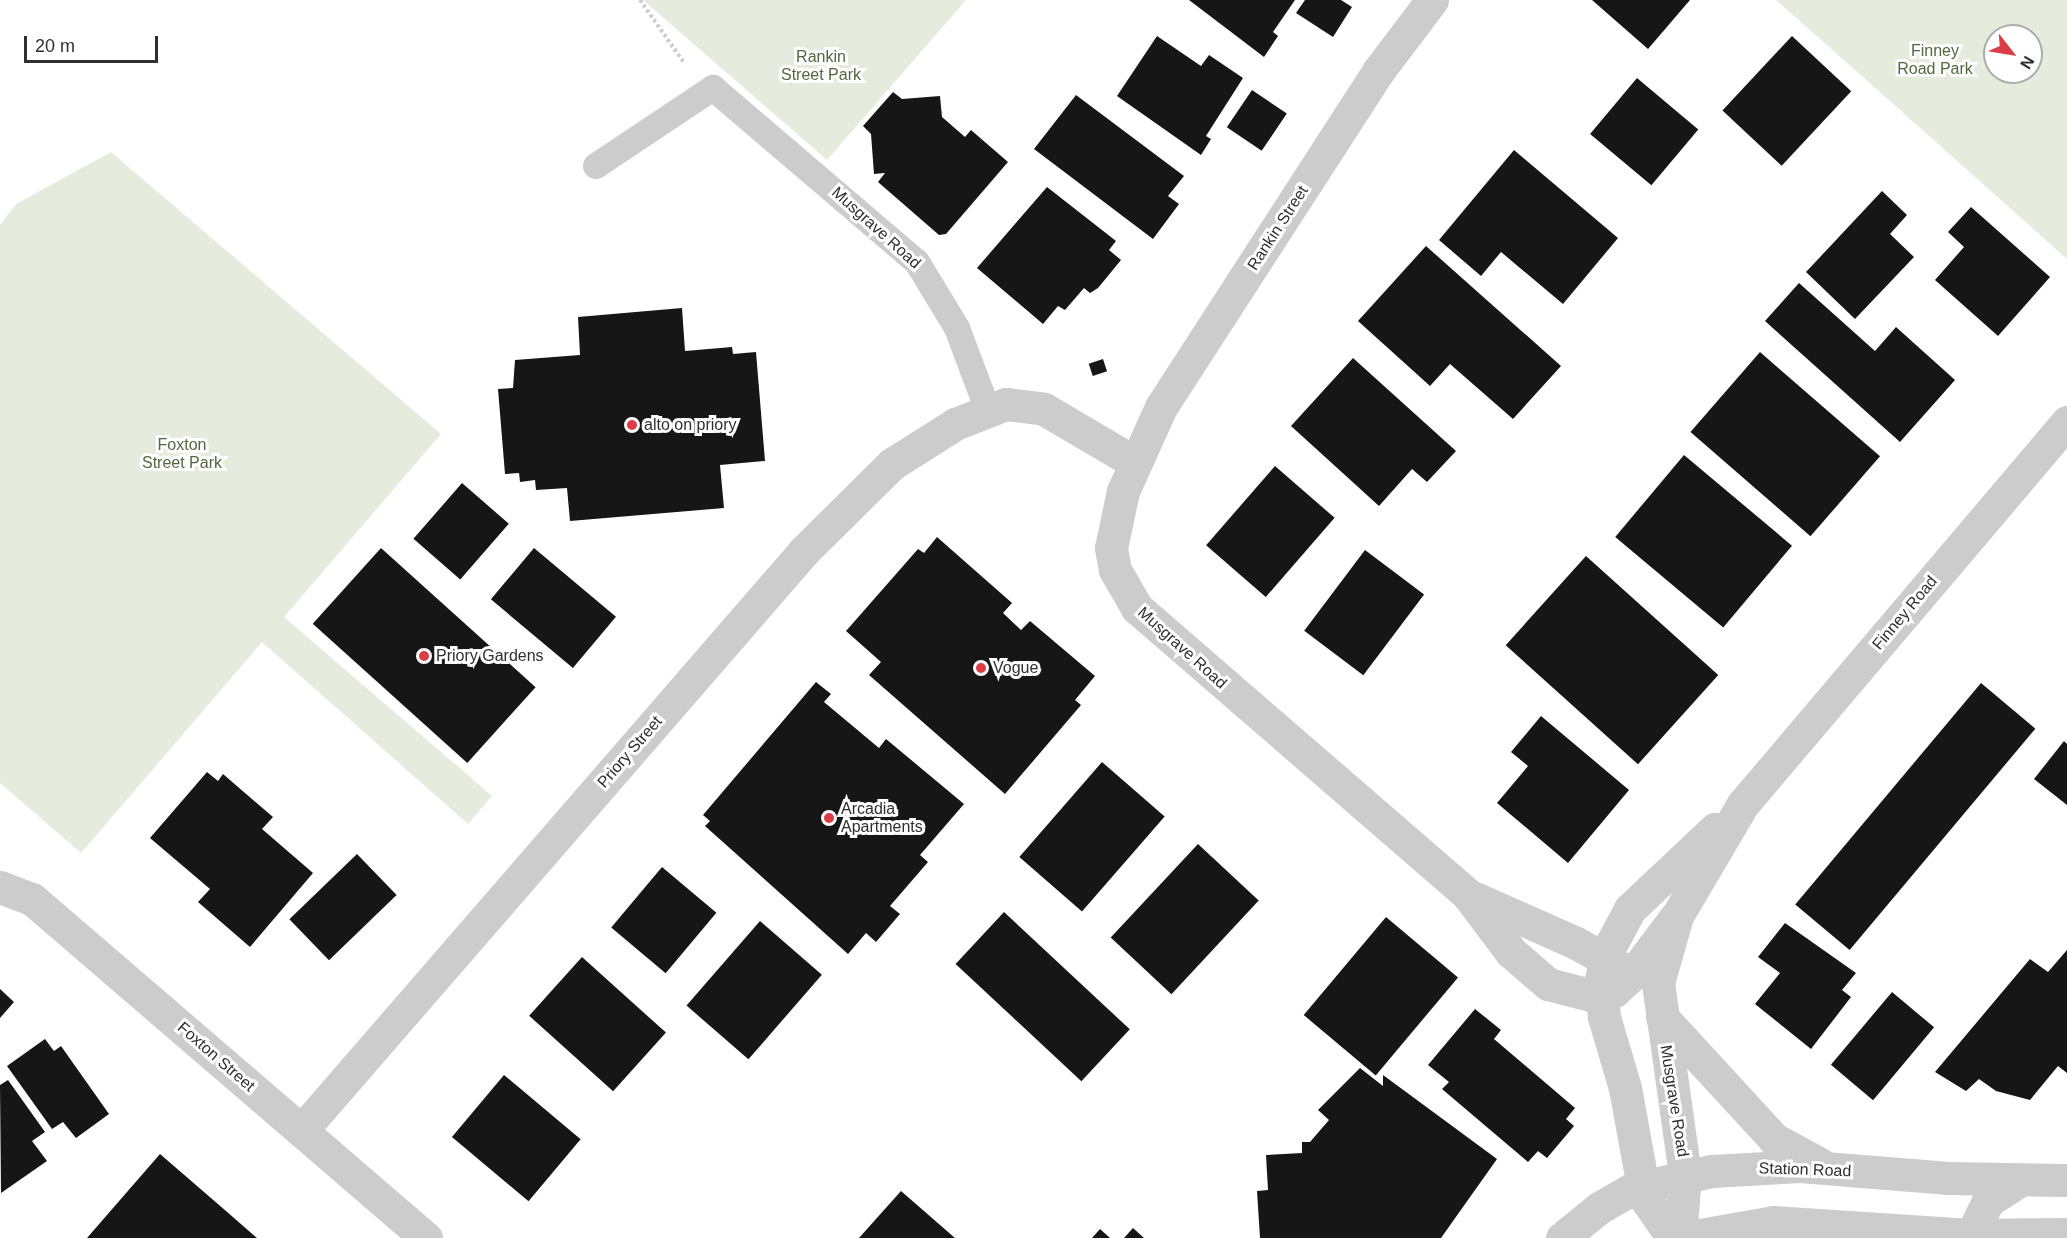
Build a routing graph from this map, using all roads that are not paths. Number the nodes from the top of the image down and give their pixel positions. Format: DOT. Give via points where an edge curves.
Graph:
graph roads {
  1 [pos="1432,0"];
  2 [pos="596,166"];
  3 [pos="987,408"];
  4 [pos="2067,422"];
  5 [pos="1134,462"];
  6 [pos="1743,804"];
  7 [pos="0,887"];
  8 [pos="1468,895"];
  9 [pos="1677,916"];
  10 [pos="1605,958"];
  11 [pos="1632,975"];
  12 [pos="1602,996"];
  13 [pos="1660,1014"];
  14 [pos="302,1130"];
  15 [pos="1835,1169"];
  16 [pos="1685,1175"];
  17 [pos="2020,1180"];
  18 [pos="2067,1180"];
  19 [pos="1642,1186"];
  20 [pos="1845,1228"];
  21 [pos="2067,1234"];
  22 [pos="1971,1236"];
  23 [pos="426,1238"];
  24 [pos="1562,1238"];
  25 [pos="1673,1238"];
  26 [pos="1682,1238"];
  27 [pos="1877,1238"];
  1 -- 5 [label="street, Rankin Street" via="1379,70 1183,370"];
  2 -- 3 [label="lane, Musgrave Road" via="713,88 917,262 957,328"];
  3 -- 5 [label="street" via="1015,404 1044,409"];
  3 -- 14 [label="street, Priory Street" via="916,447 832,520"];
  4 -- 6 [label="street, Finney Road"];
  5 -- 8 [label="street, Musgrave Road" via="1111,548 1124,590 1137,608"];
  6 -- 9 [label="street, Finney Road"];
  6 -- 10 [label="street, Finney Road" via="1640,897"];
  7 -- 14 [label="street, Foxton Street" via="32,899"];
  8 -- 10 [label="street, Musgrave Road"];
  8 -- 12 [label="street, Musgrave Road" via="1511,952 1544,981 1562,990"];
  9 -- 11 [label="street"];
  9 -- 13 [label="street, Finney Road" via="1660,969"];
  10 -- 11 [label="street, Musgrave Road"];
  10 -- 12 [label="street"];
  11 -- 12 [label="street"];
  11 -- 13 [label="street, Musgrave Road"];
  12 -- 19 [label="street"];
  13 -- 15 [label="street" via="1774,1139 1800,1156"];
  13 -- 16 [label="street, Musgrave Road"];
  14 -- 23 [label="street, Foxton Street"];
  15 -- 16 [label="street, Station Road" via="1768,1167"];
  15 -- 17 [label="street, Station Road"];
  16 -- 19 [label="street, Station Road"];
  16 -- 26 [label="street, Musgrave Road"];
  17 -- 18 [label="street, Station Road"];
  17 -- 22 [label="street" via="1988,1201"];
  19 -- 24 [label="street, Station Road" via="1599,1208"];
  19 -- 25 [label="street" via="1650,1209"];
  20 -- 22 [label="street"];
  20 -- 26 [label="street" via="1774,1222"];
  20 -- 27 [label="street"];
  21 -- 22 [label="street"];
}
